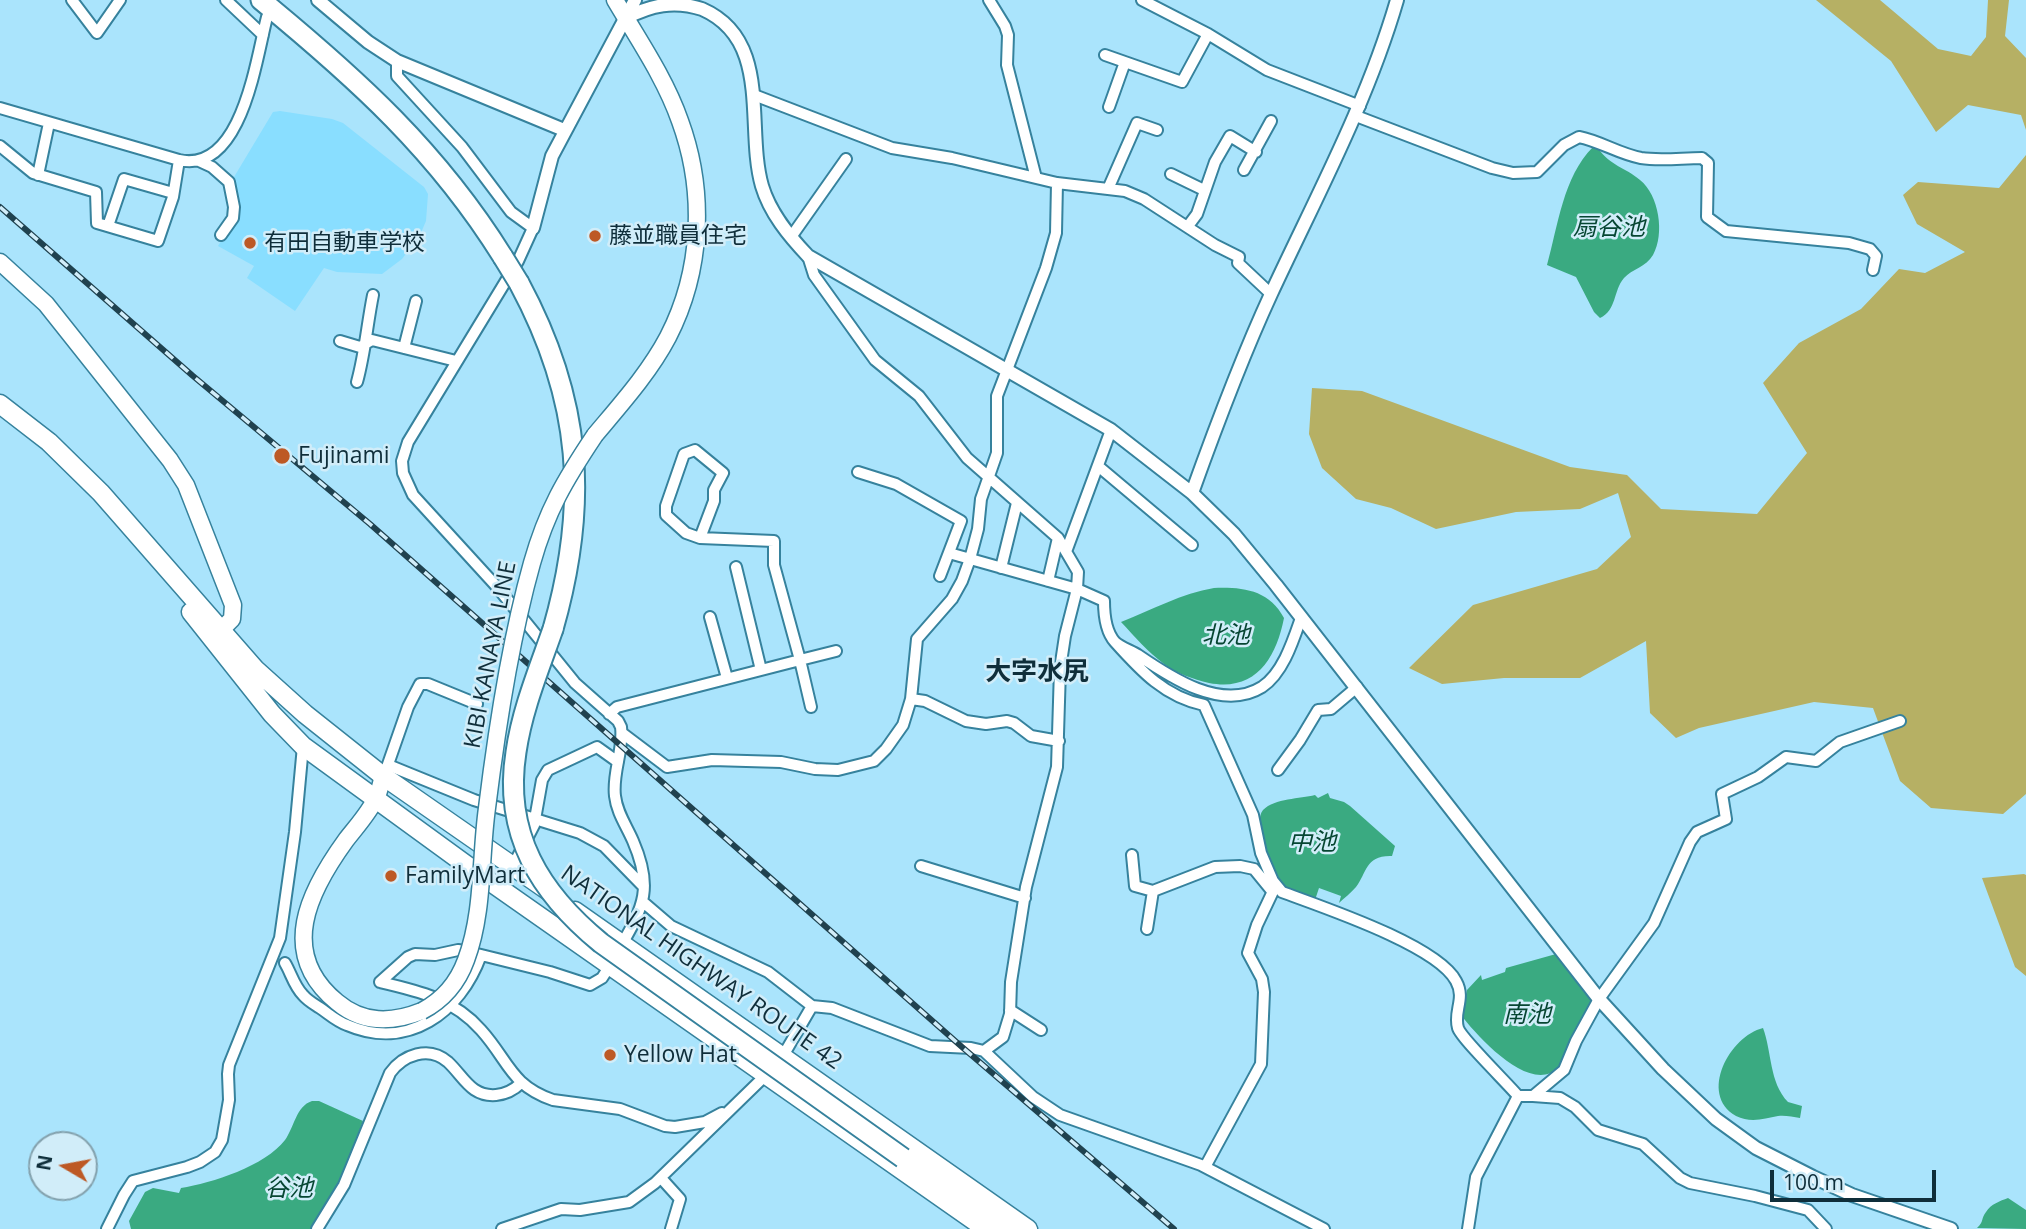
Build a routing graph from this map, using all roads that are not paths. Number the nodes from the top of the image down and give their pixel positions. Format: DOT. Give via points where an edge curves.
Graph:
graph roads {
  1 [pos="72,0"];
  2 [pos="120,0"];
  3 [pos="226,0"];
  4 [pos="318,0"];
  5 [pos="615,0"];
  6 [pos="635,0"];
  7 [pos="989,0"];
  8 [pos="1142,0"];
  9 [pos="1397,0"];
  10 [pos="705,6"];
  11 [pos="264,9"];
  12 [pos="626,18"];
  13 [pos="263,34"];
  14 [pos="1208,34"];
  15 [pos="1105,55"];
  16 [pos="397,61"];
  17 [pos="1125,62"];
  18 [pos="754,95"];
  19 [pos="1109,107"];
  20 [pos="0,108"];
  21 [pos="1358,111"];
  22 [pos="1271,121"];
  23 [pos="49,123"];
  24 [pos="564,130"];
  25 [pos="1157,130"];
  26 [pos="0,146"];
  27 [pos="1256,152"];
  28 [pos="846,159"];
  29 [pos="178,160"];
  30 [pos="199,161"];
  31 [pos="1244,170"];
  32 [pos="1171,174"];
  33 [pos="38,175"];
  34 [pos="1036,177"];
  35 [pos="1057,183"];
  36 [pos="1108,189"];
  37 [pos="1204,190"];
  38 [pos="173,193"];
  39 [pos="108,226"];
  40 [pos="1188,226"];
  41 [pos="533,228"];
  42 [pos="221,235"];
  43 [pos="791,237"];
  44 [pos="808,256"];
  45 [pos="0,262"];
  46 [pos="1873,270"];
  47 [pos="1271,294"];
  48 [pos="373,295"];
  49 [pos="416,300"];
  50 [pos="340,341"];
  51 [pos="366,343"];
  52 [pos="404,348"];
  53 [pos="456,361"];
  54 [pos="1007,369"];
  55 [pos="357,382"];
  56 [pos="0,404"];
  57 [pos="1111,430"];
  58 [pos="1098,467"];
  59 [pos="858,472"];
  60 [pos="989,478"];
  61 [pos="1192,493"];
  62 [pos="1017,503"];
  63 [pos="700,538"];
  64 [pos="1058,538"];
  65 [pos="1192,545"];
  66 [pos="1066,550"];
  67 [pos="949,552"];
  68 [pos="970,559"];
  69 [pos="736,567"];
  70 [pos="1001,568"];
  71 [pos="940,576"];
  72 [pos="1048,581"];
  73 [pos="1077,589"];
  74 [pos="710,617"];
  75 [pos="1301,618"];
  76 [pos="216,636"];
  77 [pos="1115,642"];
  78 [pos="836,651"];
  79 [pos="800,660"];
  80 [pos="761,670"];
  81 [pos="727,678"];
  82 [pos="1357,687"];
  83 [pos="911,699"];
  84 [pos="477,705"];
  85 [pos="811,707"];
  86 [pos="609,713"];
  87 [pos="1900,720"];
  88 [pos="622,733"];
  89 [pos="1059,741"];
  90 [pos="303,747"];
  91 [pos="618,762"];
  92 [pos="385,770"];
  93 [pos="1278,770"];
  94 [pos="376,798"];
  95 [pos="535,819"];
  96 [pos="1132,855"];
  97 [pos="513,866"];
  98 [pos="921,866"];
  99 [pos="644,887"];
  100 [pos="1274,888"];
  101 [pos="1153,891"];
  102 [pos="1025,898"];
  103 [pos="643,902"];
  104 [pos="1147,929"];
  105 [pos="623,943"];
  106 [pos="481,955"];
  107 [pos="272,960"];
  108 [pos="285,963"];
  109 [pos="610,966"];
  110 [pos="309,967"];
  111 [pos="1600,999"];
  112 [pos="452,1005"];
  113 [pos="812,1006"];
  114 [pos="1010,1010"];
  115 [pos="1041,1030"];
  116 [pos="984,1051"];
  117 [pos="784,1056"];
  118 [pos="766,1075"];
  119 [pos="521,1083"];
  120 [pos="1518,1096"];
  121 [pos="1533,1096"];
  122 [pos="732,1109"];
  123 [pos="1205,1167"];
  124 [pos="661,1178"];
  125 [pos="107,1229"];
  126 [pos="317,1229"];
  127 [pos="502,1229"];
  128 [pos="671,1229"];
  129 [pos="986,1229"];
  130 [pos="1006,1229"];
  131 [pos="1028,1229"];
  132 [pos="1324,1229"];
  133 [pos="1468,1229"];
  134 [pos="1826,1229"];
  135 [pos="1951,1229"];
  1 -- 2 [label="street" via="97,33"];
  3 -- 13 [label="street"];
  4 -- 16 [label="street"];
  5 -- 12 [label="main road, KIBI KANAYA LINE"];
  6 -- 12 [label="street"];
  7 -- 34 [label="street" via="1008,35 1007,65"];
  8 -- 14 [label="street"];
  9 -- 21 [label="street"];
  10 -- 12 [label="street" via="668,2"];
  10 -- 18 [label="street" via="734,35 748,63"];
  11 -- 13 [label="street"];
  11 -- 130 [label="highway, bridge" via="328,55 386,108 459,192 519,284 554,360 573,444 573,540 553,629 525,712 513,779 522,839 541,879 570,916 601,943"];
  12 -- 24 [label="street"];
  12 -- 110 [label="main road, KIBI KANAYA LINE, bridge" via="663,83 686,138 698,198 696,239 684,298 668,337 566,477 538,541 495,752 470,948 462,971 436,1002 392,1020 345,1009 324,991"];
  13 -- 30 [label="street" via="238,123 222,145"];
  14 -- 17 [label="street" via="1182,82"];
  14 -- 21 [label="street" via="1267,70"];
  15 -- 17 [label="street"];
  16 -- 24 [label="street"];
  16 -- 41 [label="street" via="397,76 462,147 511,212"];
  17 -- 19 [label="street"];
  18 -- 34 [label="street" via="892,148"];
  18 -- 43 [label="street" via="762,185"];
  20 -- 23 [label="street"];
  21 -- 46 [label="street" via="1513,173 1537,172 1578,136 1641,158 1702,158 1709,163 1707,217 1726,231 1849,243 1870,249 1876,256"];
  21 -- 47 [label="street"];
  22 -- 27 [label="street"];
  23 -- 29 [label="street"];
  23 -- 33 [label="street"];
  24 -- 41 [label="street" via="547,169"];
  25 -- 36 [label="street" via="1137,122"];
  26 -- 33 [label="street"];
  27 -- 31 [label="street"];
  27 -- 37 [label="street" via="1230,136"];
  28 -- 43 [label="street"];
  29 -- 30 [label="street"];
  29 -- 38 [label="street"];
  30 -- 42 [label="street" via="229,181 233,218"];
  32 -- 37 [label="street"];
  33 -- 39 [label="street" via="96,192 97,223"];
  34 -- 35 [label="street"];
  35 -- 36 [label="street"];
  35 -- 54 [label="street" via="1056,233"];
  36 -- 40 [label="street" via="1144,199"];
  37 -- 40 [label="street"];
  38 -- 39 [label="street" via="124,179"];
  38 -- 39 [label="street" via="158,241"];
  40 -- 47 [label="street" via="1239,257 1238,263"];
  41 -- 53 [label="street" via="519,261"];
  43 -- 44 [label="street"];
  44 -- 54 [label="street"];
  44 -- 60 [label="street" via="814,275 875,360 919,396 967,458"];
  45 -- 76 [label="main road" via="46,304 186,485 233,605 232,619"];
  47 -- 61 [label="street" via="1224,402"];
  48 -- 51 [label="street"];
  49 -- 52 [label="street"];
  50 -- 51 [label="street" via="360,347"];
  51 -- 52 [label="street" via="372,340"];
  51 -- 55 [label="street"];
  52 -- 53 [label="street"];
  53 -- 86 [label="street" via="408,442 402,461 407,484 575,683"];
  54 -- 57 [label="street"];
  54 -- 60 [label="street" via="997,396 996,453"];
  56 -- 76 [label="highway, NATIONAL HIGHWAY ROUTE 42" via="49,442 101,494"];
  57 -- 58 [label="street"];
  57 -- 61 [label="street"];
  58 -- 65 [label="street"];
  58 -- 66 [label="street"];
  59 -- 67 [label="street" via="896,484 961,521"];
  60 -- 62 [label="street"];
  60 -- 68 [label="street"];
  61 -- 75 [label="street" via="1234,534"];
  62 -- 64 [label="street"];
  62 -- 70 [label="street"];
  63 -- 63 [label="street" via="686,533 666,515 684,454 695,450 723,473 713,490 715,501"];
  63 -- 79 [label="street" via="774,541 774,565"];
  64 -- 66 [label="street"];
  64 -- 72 [label="street"];
  66 -- 73 [label="street" via="1078,572"];
  67 -- 68 [label="street"];
  67 -- 71 [label="street"];
  68 -- 70 [label="street"];
  68 -- 83 [label="street" via="952,599 916,639"];
  69 -- 80 [label="street"];
  70 -- 72 [label="street"];
  72 -- 73 [label="street"];
  73 -- 77 [label="street" via="1104,601"];
  73 -- 89 [label="street" via="1060,669"];
  74 -- 81 [label="street"];
  75 -- 77 [label="street" via="1271,680 1245,694 1221,695 1191,688"];
  75 -- 82 [label="street"];
  76 -- 90 [label="highway, NATIONAL HIGHWAY ROUTE 42" via="272,714"];
  76 -- 92 [label="highway, NATIONAL HIGHWAY ROUTE 42" via="304,715"];
  77 -- 100 [label="street" via="1169,693 1204,705 1253,815"];
  78 -- 79 [label="street"];
  79 -- 80 [label="street"];
  79 -- 85 [label="street"];
  80 -- 81 [label="street"];
  81 -- 86 [label="street"];
  82 -- 93 [label="street" via="1331,709 1318,710"];
  82 -- 111 [label="street"];
  83 -- 88 [label="street" via="903,725 874,761 838,769 712,760 667,767"];
  83 -- 89 [label="street" via="966,721 1014,723 1031,736"];
  84 -- 92 [label="street" via="420,684"];
  86 -- 88 [label="street"];
  87 -- 111 [label="street" via="1840,742 1816,761 1786,757 1722,794 1726,819 1697,832 1654,923"];
  88 -- 91 [label="street"];
  89 -- 102 [label="street" via="1057,768"];
  90 -- 94 [label="highway, NATIONAL HIGHWAY ROUTE 42"];
  90 -- 107 [label="street" via="281,938"];
  91 -- 95 [label="street" via="597,747 548,770"];
  91 -- 99 [label="street" via="615,799 637,853"];
  92 -- 94 [label="main road, KIBI KANAYA LINE"];
  92 -- 95 [label="street"];
  92 -- 97 [label="highway, NATIONAL HIGHWAY ROUTE 42"];
  94 -- 109 [label="highway, NATIONAL HIGHWAY ROUTE 42"];
  94 -- 110 [label="main road, KIBI KANAYA LINE" via="312,895 303,926"];
  95 -- 97 [label="street"];
  95 -- 99 [label="street" via="604,846"];
  96 -- 101 [label="street" via="1135,886"];
  97 -- 105 [label="highway, NATIONAL HIGHWAY ROUTE 42"];
  98 -- 102 [label="street"];
  99 -- 103 [label="street"];
  100 -- 101 [label="street" via="1254,869 1240,866 1215,867"];
  100 -- 120 [label="street" via="1405,942 1437,961 1455,979 1461,996 1457,1019 1462,1035"];
  100 -- 123 [label="street" via="1248,953 1264,992 1261,1064"];
  101 -- 104 [label="street"];
  102 -- 114 [label="street"];
  103 -- 105 [label="street"];
  103 -- 113 [label="street" via="671,926 768,972"];
  105 -- 109 [label="street"];
  105 -- 117 [label="highway, NATIONAL HIGHWAY ROUTE 42"];
  106 -- 109 [label="street" via="590,985"];
  106 -- 112 [label="street" via="470,982"];
  106 -- 112 [label="street" via="458,950 415,954 380,982"];
  107 -- 108 [label="street"];
  107 -- 125 [label="street" via="229,1065 229,1100 219,1146 200,1162 133,1181"];
  108 -- 110 [label="street"];
  108 -- 112 [label="street" via="301,994 328,1015 356,1028 387,1033 408,1030"];
  109 -- 118 [label="highway, NATIONAL HIGHWAY ROUTE 42"];
  111 -- 121 [label="street" via="1564,1070"];
  111 -- 135 [label="street" via="1663,1069 1716,1119 1756,1148 1852,1195"];
  112 -- 119 [label="street" via="482,1030"];
  113 -- 116 [label="street" via="832,1008 930,1046"];
  113 -- 117 [label="street"];
  114 -- 115 [label="street"];
  114 -- 116 [label="street" via="1003,1037"];
  116 -- 123 [label="street" via="1060,1115"];
  117 -- 118 [label="street"];
  117 -- 131 [label="highway, NATIONAL HIGHWAY ROUTE 42"];
  118 -- 122 [label="street"];
  118 -- 129 [label="highway, NATIONAL HIGHWAY ROUTE 42"];
  119 -- 122 [label="street" via="553,1100 631,1112 665,1126 705,1122"];
  119 -- 126 [label="street" via="502,1094 484,1095 469,1087 441,1057 419,1054 403,1059 390,1073 344,1185"];
  120 -- 121 [label="street"];
  120 -- 133 [label="street" via="1476,1177"];
  121 -- 134 [label="street" via="1560,1098 1598,1130 1643,1144 1690,1183 1808,1210"];
  122 -- 124 [label="street"];
  123 -- 132 [label="street"];
  124 -- 127 [label="street" via="629,1202 561,1209"];
  124 -- 128 [label="street" via="680,1199"];
}
